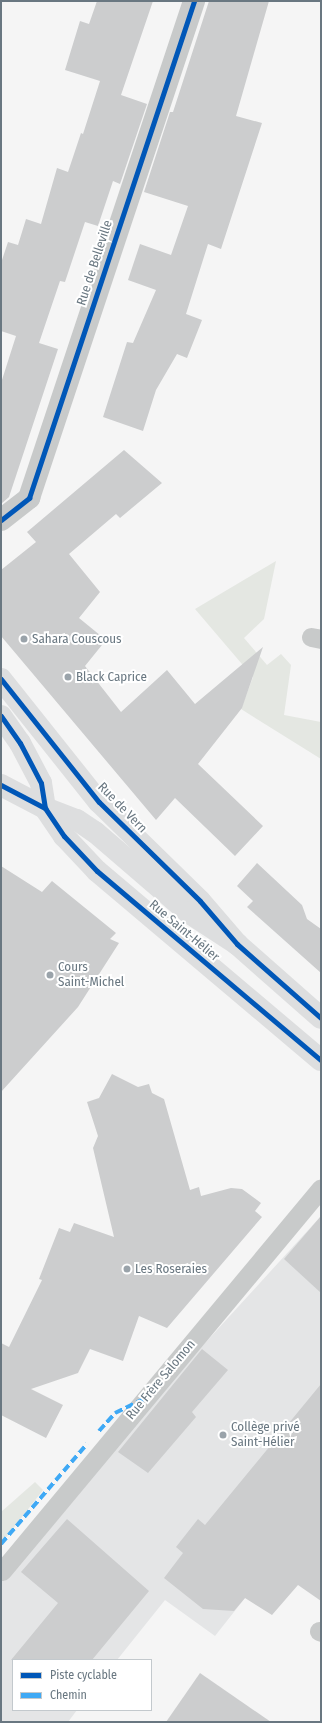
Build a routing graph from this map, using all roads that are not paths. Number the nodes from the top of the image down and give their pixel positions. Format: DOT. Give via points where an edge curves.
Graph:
graph roads {
  1 [pos="194,1"];
  2 [pos="1,520"];
  3 [pos="1,679"];
  4 [pos="1,716"];
  5 [pos="1,784"];
  6 [pos="45,808"];
  7 [pos="237,944"];
  8 [pos="321,1018"];
  9 [pos="321,1060"];
  10 [pos="321,1188"];
  11 [pos="2,1571"];
  1 -- 2 [label="street, Rue de Belleville" via="29,498"];
  3 -- 7 [label="main road, Rue de Vern" via="99,802 200,901"];
  4 -- 6 [label="main road" via="20,743 41,783"];
  5 -- 6 [label="main road"];
  6 -- 7 [label="main road, Rue Saint-Hélier" via="77,820 95,832 188,912"];
  6 -- 9 [label="main road, Rue Saint-Hélier" via="64,836 97,871"];
  7 -- 8 [label="main road, Rue Saint-Hélier"];
  10 -- 11 [label="lane, Rue Frère Salomon"];
}
